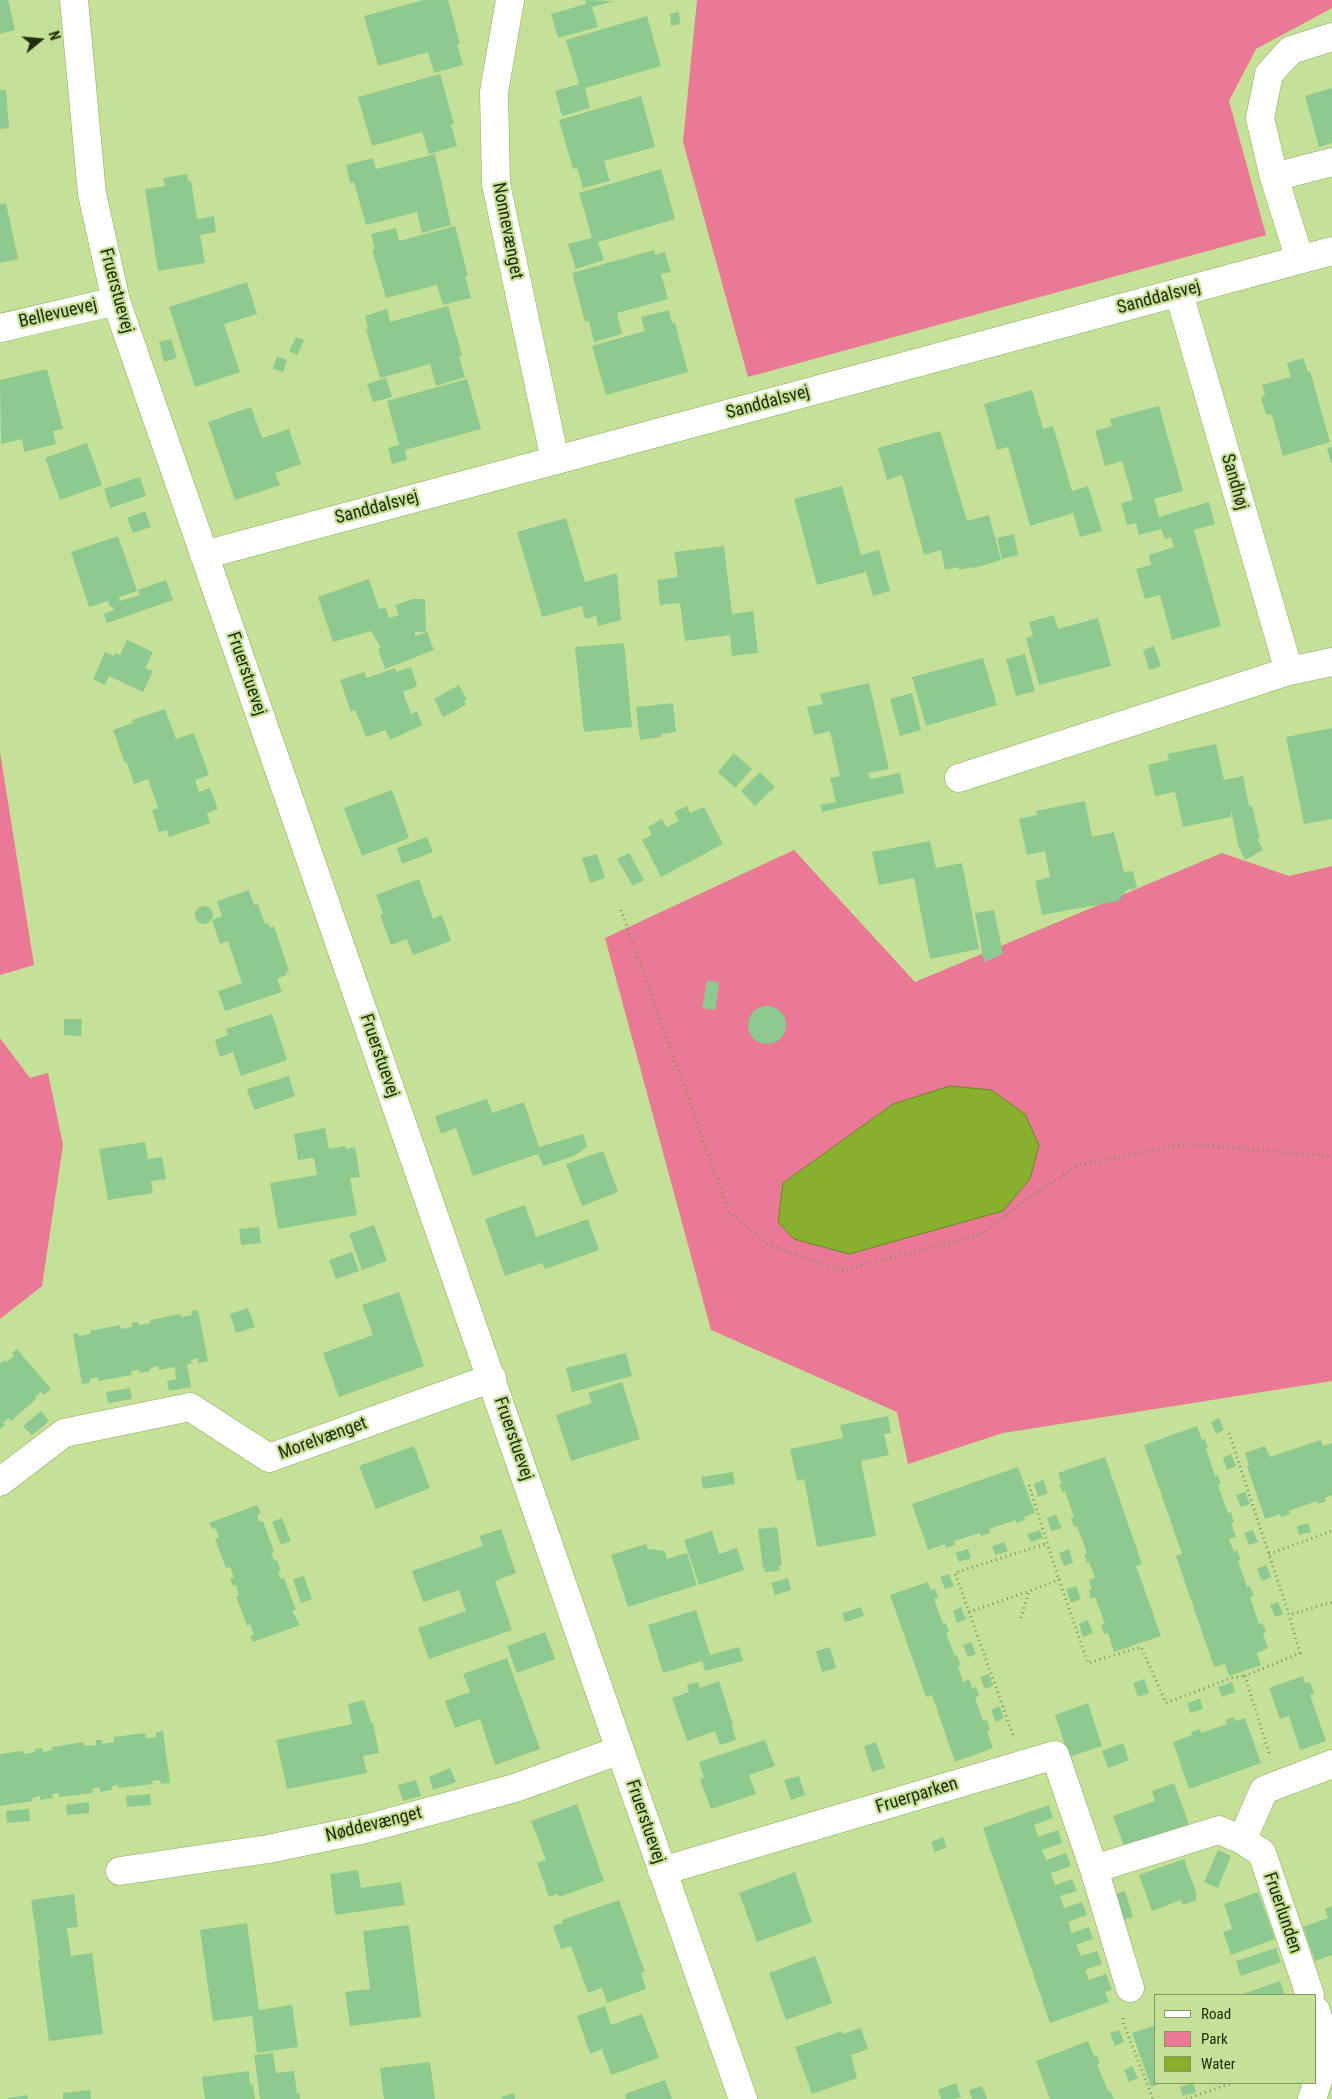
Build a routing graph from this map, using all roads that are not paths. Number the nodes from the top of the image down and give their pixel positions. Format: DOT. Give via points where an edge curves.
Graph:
graph roads {
  1 [pos="74,0"];
  2 [pos="510,0"];
  3 [pos="1332,37"];
  4 [pos="1332,162"];
  5 [pos="1274,177"];
  6 [pos="1332,251"];
  7 [pos="1300,260"];
  8 [pos="1179,293"];
  9 [pos="116,301"];
  10 [pos="0,328"];
  11 [pos="555,460"];
  12 [pos="204,554"];
  13 [pos="1332,662"];
  14 [pos="1289,672"];
  15 [pos="959,778"];
  16 [pos="492,1378"];
  17 [pos="0,1482"];
  18 [pos="620,1750"];
  19 [pos="1332,1764"];
  20 [pos="1242,1840"];
  21 [pos="1094,1869"];
  22 [pos="120,1871"];
  23 [pos="662,1871"];
  24 [pos="1130,1988"];
  25 [pos="1310,1994"];
  26 [pos="1317,2014"];
  27 [pos="1317,2083"];
  28 [pos="1317,2084"];
  29 [pos="743,2099"];
  30 [pos="1312,2099"];
  1 -- 9 [label="street, Fruerstuevej" via="92,194"];
  2 -- 11 [label="street, Nonnevænget" via="494,92 496,184"];
  3 -- 5 [label="street" via="1291,50 1269,74 1260,118"];
  4 -- 5 [label="street"];
  5 -- 7 [label="street"];
  6 -- 7 [label="street, Sanddalsvej"];
  7 -- 8 [label="street, Sanddalsvej"];
  8 -- 11 [label="street, Sanddalsvej"];
  8 -- 14 [label="street, Sandhøj"];
  9 -- 10 [label="street, Bellevuevej"];
  9 -- 12 [label="street, Fruerstuevej"];
  11 -- 12 [label="street, Sanddalsvej"];
  12 -- 16 [label="street, Fruerstuevej"];
  13 -- 14 [label="street"];
  14 -- 15 [label="street"];
  16 -- 17 [label="street, Morelvænget" via="269,1458 190,1408 64,1433"];
  16 -- 18 [label="street, Fruerstuevej"];
  18 -- 22 [label="street, Nøddevænget" via="515,1788 365,1829 268,1849"];
  18 -- 23 [label="street, Fruerstuevej"];
  19 -- 20 [label="street" via="1264,1790"];
  20 -- 21 [label="street" via="1219,1830"];
  20 -- 25 [label="street, Fruerlunden" via="1262,1853"];
  21 -- 23 [label="street, Fruerparken" via="1055,1755"];
  21 -- 24 [label="street, Fruerparken"];
  23 -- 29 [label="street, Fruerstuevej"];
  26 -- 27 [label="street" via="1328,2049"];
  28 -- 30 [label="street"];
}
